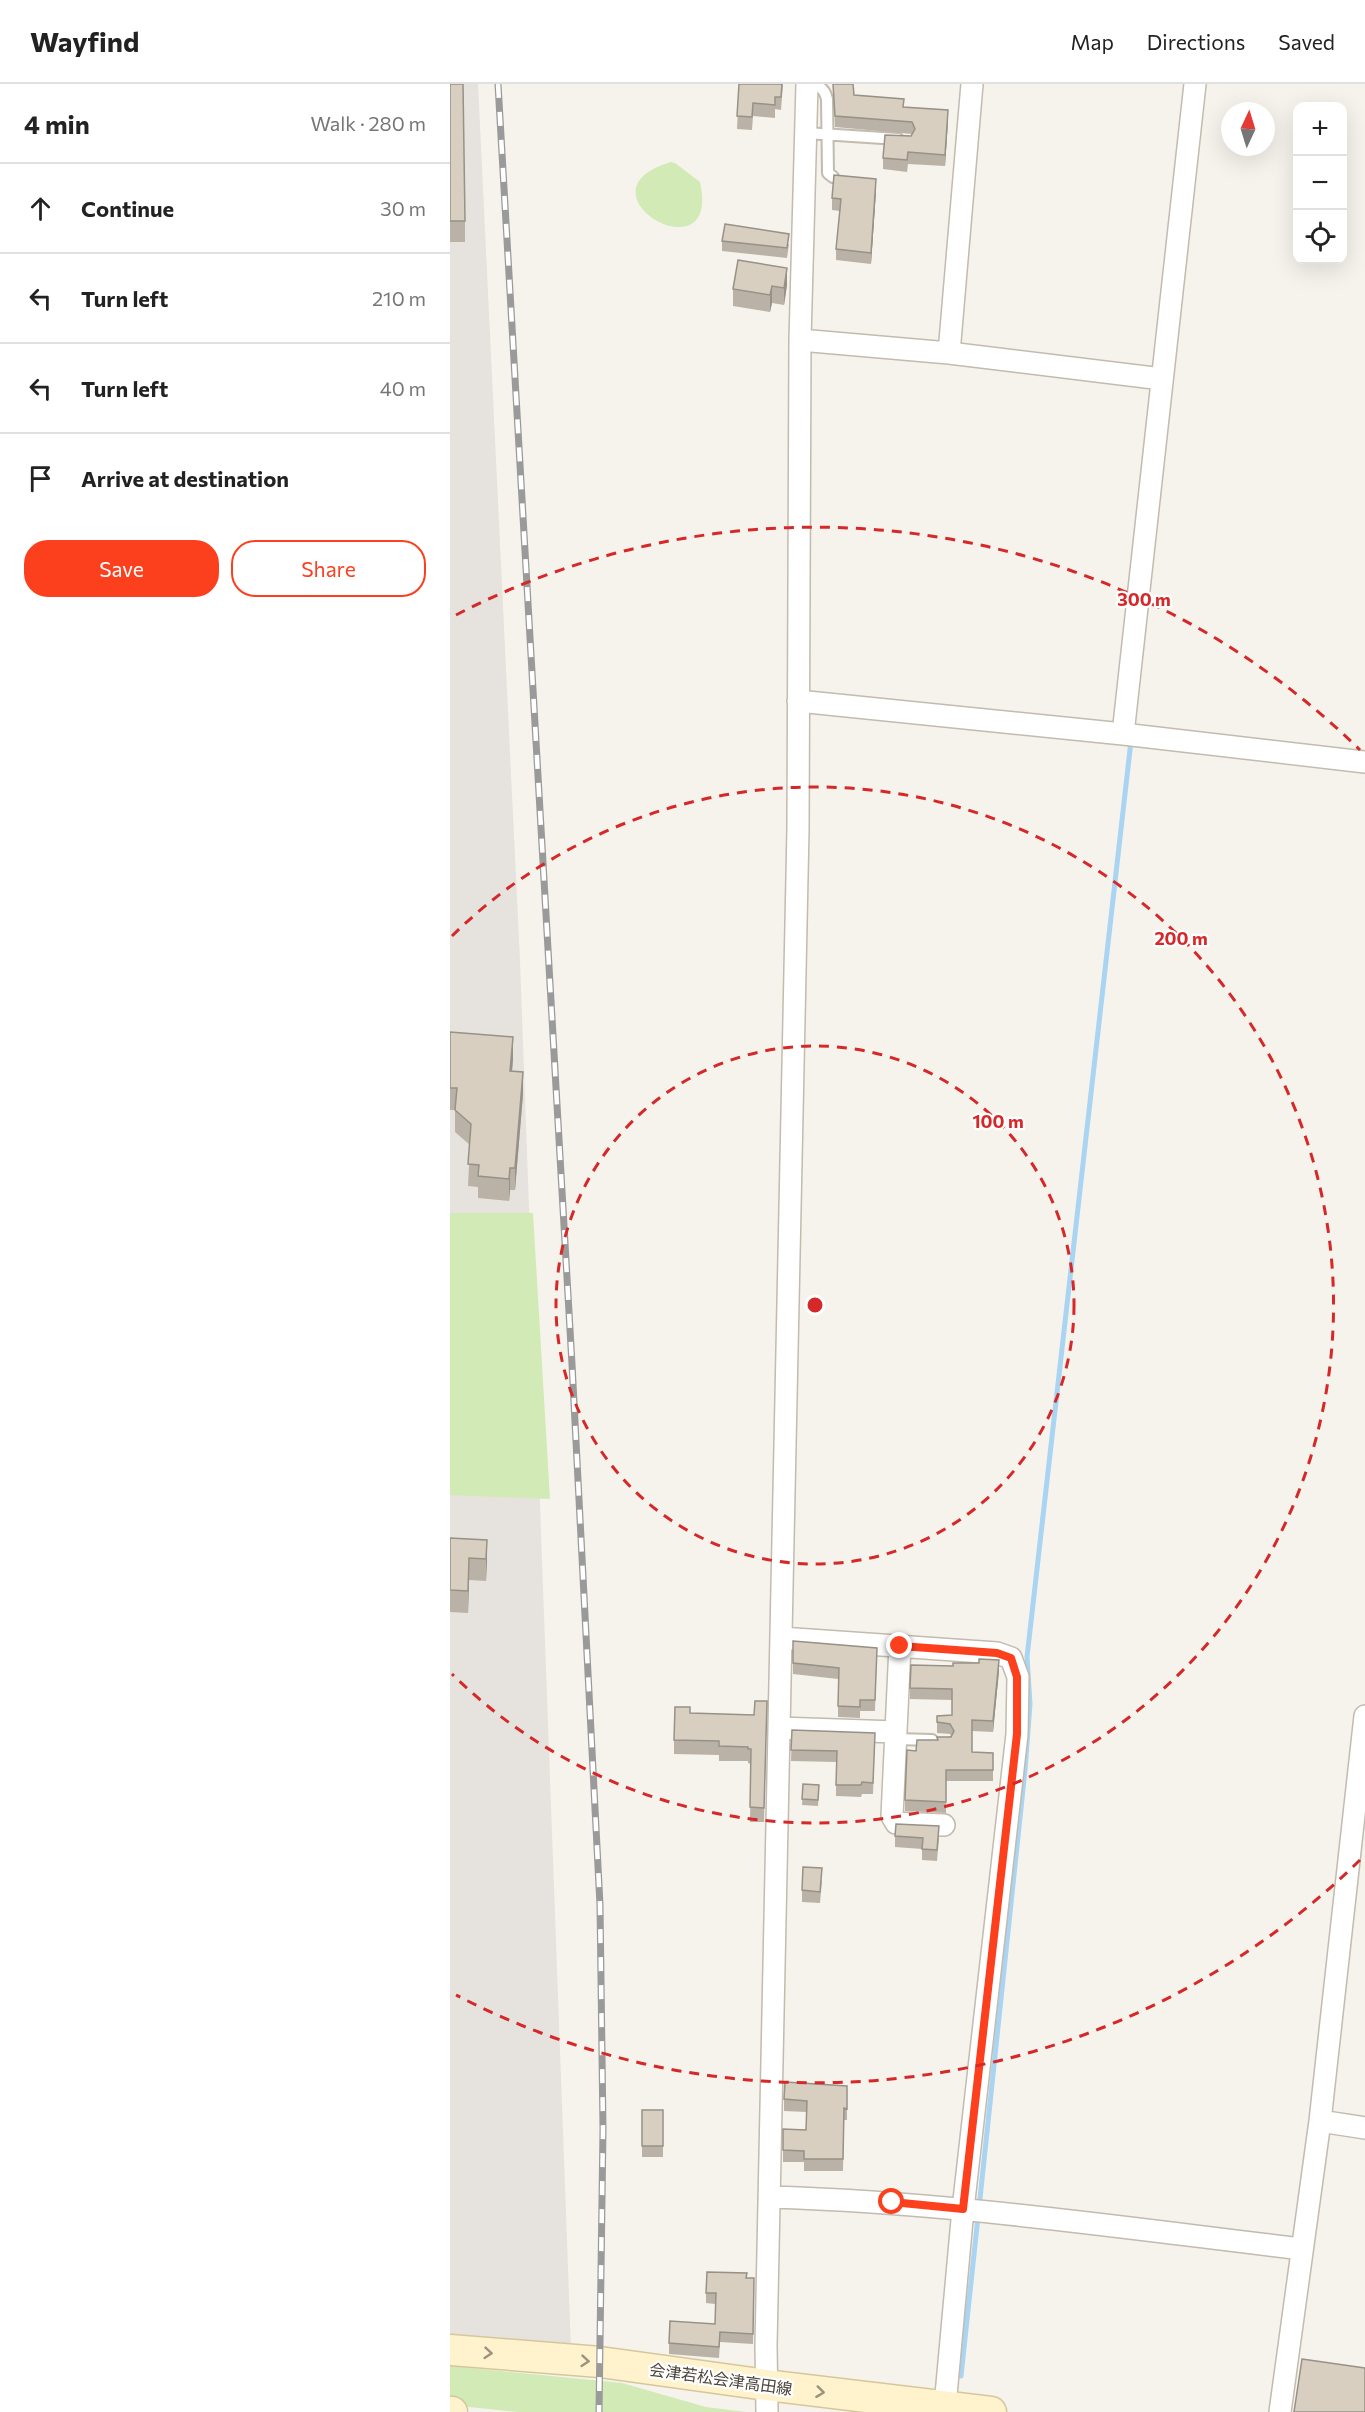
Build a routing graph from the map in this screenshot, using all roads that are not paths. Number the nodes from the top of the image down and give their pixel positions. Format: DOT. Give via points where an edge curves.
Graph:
graph roads {
  1 [pos="807,84"];
  2 [pos="972,84"];
  3 [pos="1195,84"];
  4 [pos="816,134"];
  5 [pos="908,140"];
  6 [pos="833,177"];
  7 [pos="800,340"];
  8 [pos="949,353"];
  9 [pos="1162,379"];
  10 [pos="798,701"];
  11 [pos="1123,734"];
  12 [pos="1365,762"];
  13 [pos="781,1638"];
  14 [pos="900,1646"];
  15 [pos="1365,1716"];
  16 [pos="779,1728"];
  17 [pos="896,1736"];
  18 [pos="947,1741"];
  19 [pos="944,1825"];
  20 [pos="1320,2121"];
  21 [pos="1365,2128"];
  22 [pos="769,2197"];
  23 [pos="963,2209"];
  24 [pos="1302,2249"];
  25 [pos="450,2350"];
  26 [pos="767,2399"];
  27 [pos="945,2406"];
  28 [pos="992,2412"];
  29 [pos="1280,2412"];
  1 -- 4 [label="street"];
  2 -- 8 [label="street"];
  3 -- 9 [label="street"];
  4 -- 5 [label="lane"];
  4 -- 6 [label="lane" via="828,173"];
  4 -- 7 [label="street"];
  7 -- 8 [label="street"];
  7 -- 10 [label="street"];
  8 -- 9 [label="street"];
  9 -- 11 [label="street"];
  10 -- 11 [label="street"];
  10 -- 13 [label="street"];
  11 -- 12 [label="street"];
  13 -- 14 [label="street"];
  13 -- 16 [label="street"];
  14 -- 17 [label="street"];
  14 -- 23 [label="street" via="997,1653 1011,1658 1017,1677 1017,1734"];
  15 -- 20 [label="street"];
  16 -- 17 [label="street"];
  16 -- 22 [label="street"];
  17 -- 18 [label="lane"];
  17 -- 19 [label="street" via="892,1816 896,1822"];
  20 -- 21 [label="street"];
  20 -- 24 [label="street"];
  22 -- 23 [label="street"];
  22 -- 26 [label="street"];
  23 -- 24 [label="street"];
  23 -- 27 [label="street"];
  24 -- 29 [label="street"];
  25 -- 26 [label="main road, 会津若松会津高田線, one-way" via="600,2362"];
  26 -- 27 [label="main road, 会津若松会津高田線, one-way"];
  27 -- 28 [label="main road, 会津若松会津高田線"];
}
